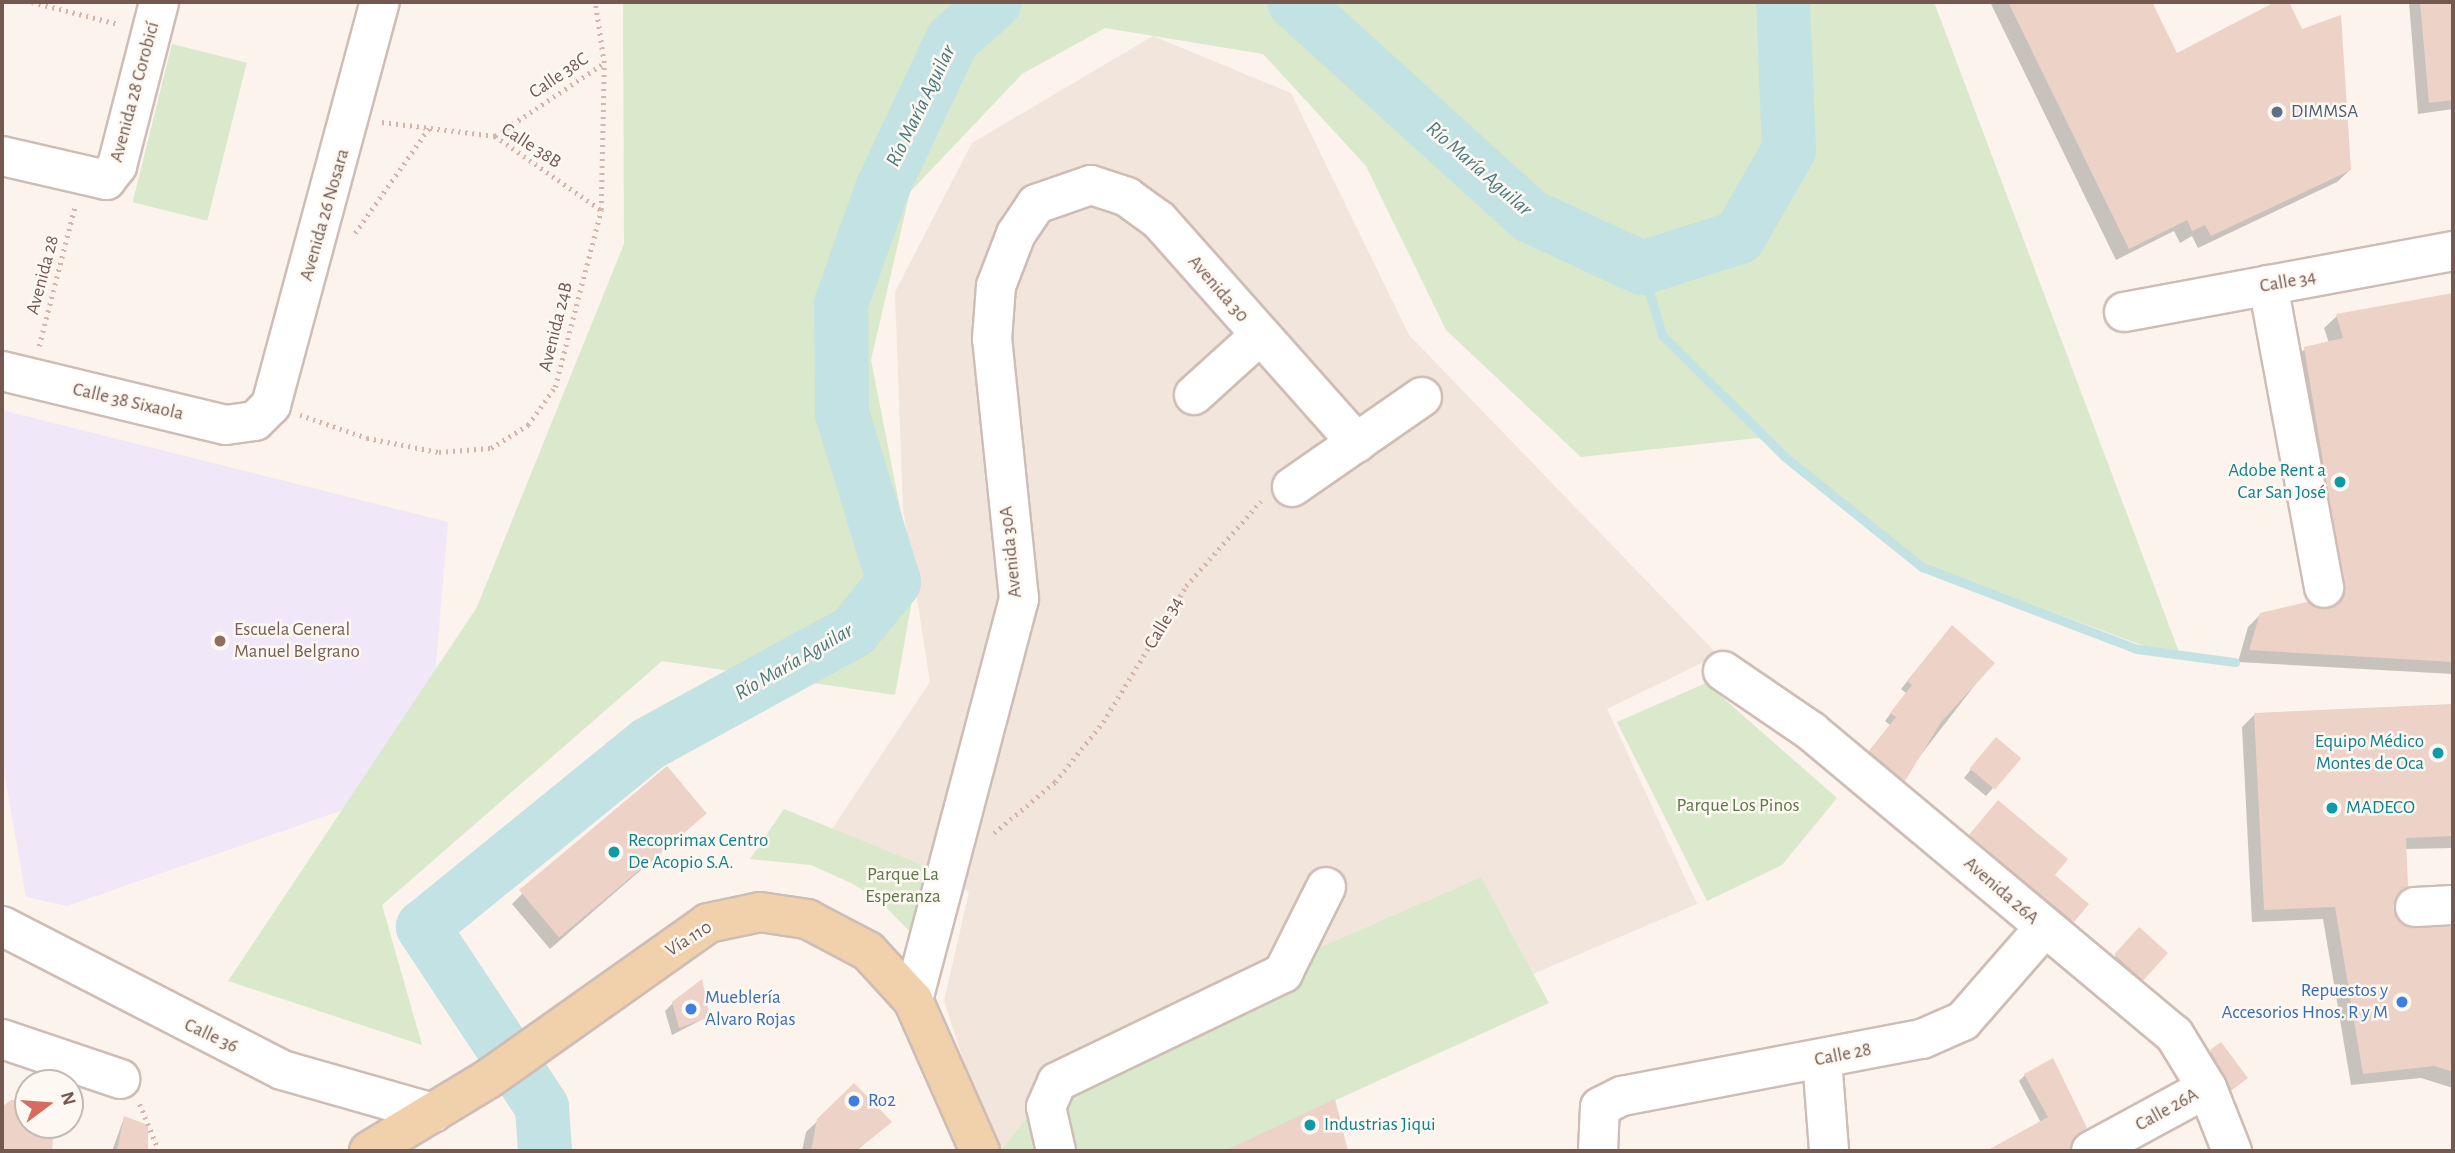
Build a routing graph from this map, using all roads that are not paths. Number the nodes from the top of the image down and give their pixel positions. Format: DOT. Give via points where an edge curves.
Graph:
graph roads {
  1 [pos="380,2"];
  2 [pos="156,17"];
  3 [pos="2,156"];
  4 [pos="1052,194"];
  5 [pos="2453,251"];
  6 [pos="2268,285"];
  7 [pos="2124,312"];
  8 [pos="1258,337"];
  9 [pos="16,375"];
  10 [pos="1194,395"];
  11 [pos="1422,397"];
  12 [pos="263,413"];
  13 [pos="1357,443"];
  14 [pos="1292,486"];
  15 [pos="2324,588"];
  16 [pos="1723,671"];
  17 [pos="1326,887"];
  18 [pos="2453,905"];
  19 [pos="2415,907"];
  20 [pos="2,926"];
  21 [pos="2044,928"];
  22 [pos="912,1000"];
  23 [pos="2,1039"];
  24 [pos="1822,1059"];
  25 [pos="120,1079"];
  26 [pos="2207,1088"];
  27 [pos="433,1113"];
  28 [pos="376,1150"];
  29 [pos="981,1151"];
  30 [pos="1056,1151"];
  31 [pos="1598,1151"];
  32 [pos="1829,1151"];
  33 [pos="2091,1151"];
  34 [pos="2232,1151"];
  1 -- 12 [label="street, Avenida 26 Nosara" via="353,118"];
  2 -- 3 [label="street, Avenida 28 Corobicí" via="117,166 94,179"];
  4 -- 8 [label="street, Avenida 30" via="1091,185 1127,197 1159,220"];
  4 -- 22 [label="street, Avenida 30A" via="1036,204 1016,234 996,286 992,339 1019,599"];
  5 -- 6 [label="street, Calle 34"];
  6 -- 7 [label="street, Calle 34"];
  6 -- 15 [label="street"];
  8 -- 10 [label="street"];
  8 -- 13 [label="street, Avenida 30"];
  9 -- 12 [label="street, Calle 38 Sixaola" via="226,425"];
  11 -- 13 [label="street"];
  13 -- 14 [label="street"];
  16 -- 21 [label="street, Avenida 26A" via="1811,731"];
  17 -- 30 [label="street" via="1283,973 1057,1082 1046,1107"];
  18 -- 19 [label="street"];
  20 -- 27 [label="street, Calle 36" via="282,1070"];
  21 -- 24 [label="street, Calle 28" via="1963,1021 1922,1039"];
  21 -- 26 [label="street, Avenida 26A" via="2174,1034"];
  22 -- 27 [label="main road, Vía 110" via="869,951 807,919 760,912 708,923"];
  22 -- 29 [label="main road, Vía 110"];
  23 -- 25 [label="street"];
  24 -- 31 [label="street, Calle 28" via="1622,1096 1600,1107"];
  24 -- 32 [label="street"];
  26 -- 33 [label="street, Calle 26A"];
  26 -- 34 [label="street, Avenida 26A"];
  27 -- 28 [label="main road, Vía 110"];
}
